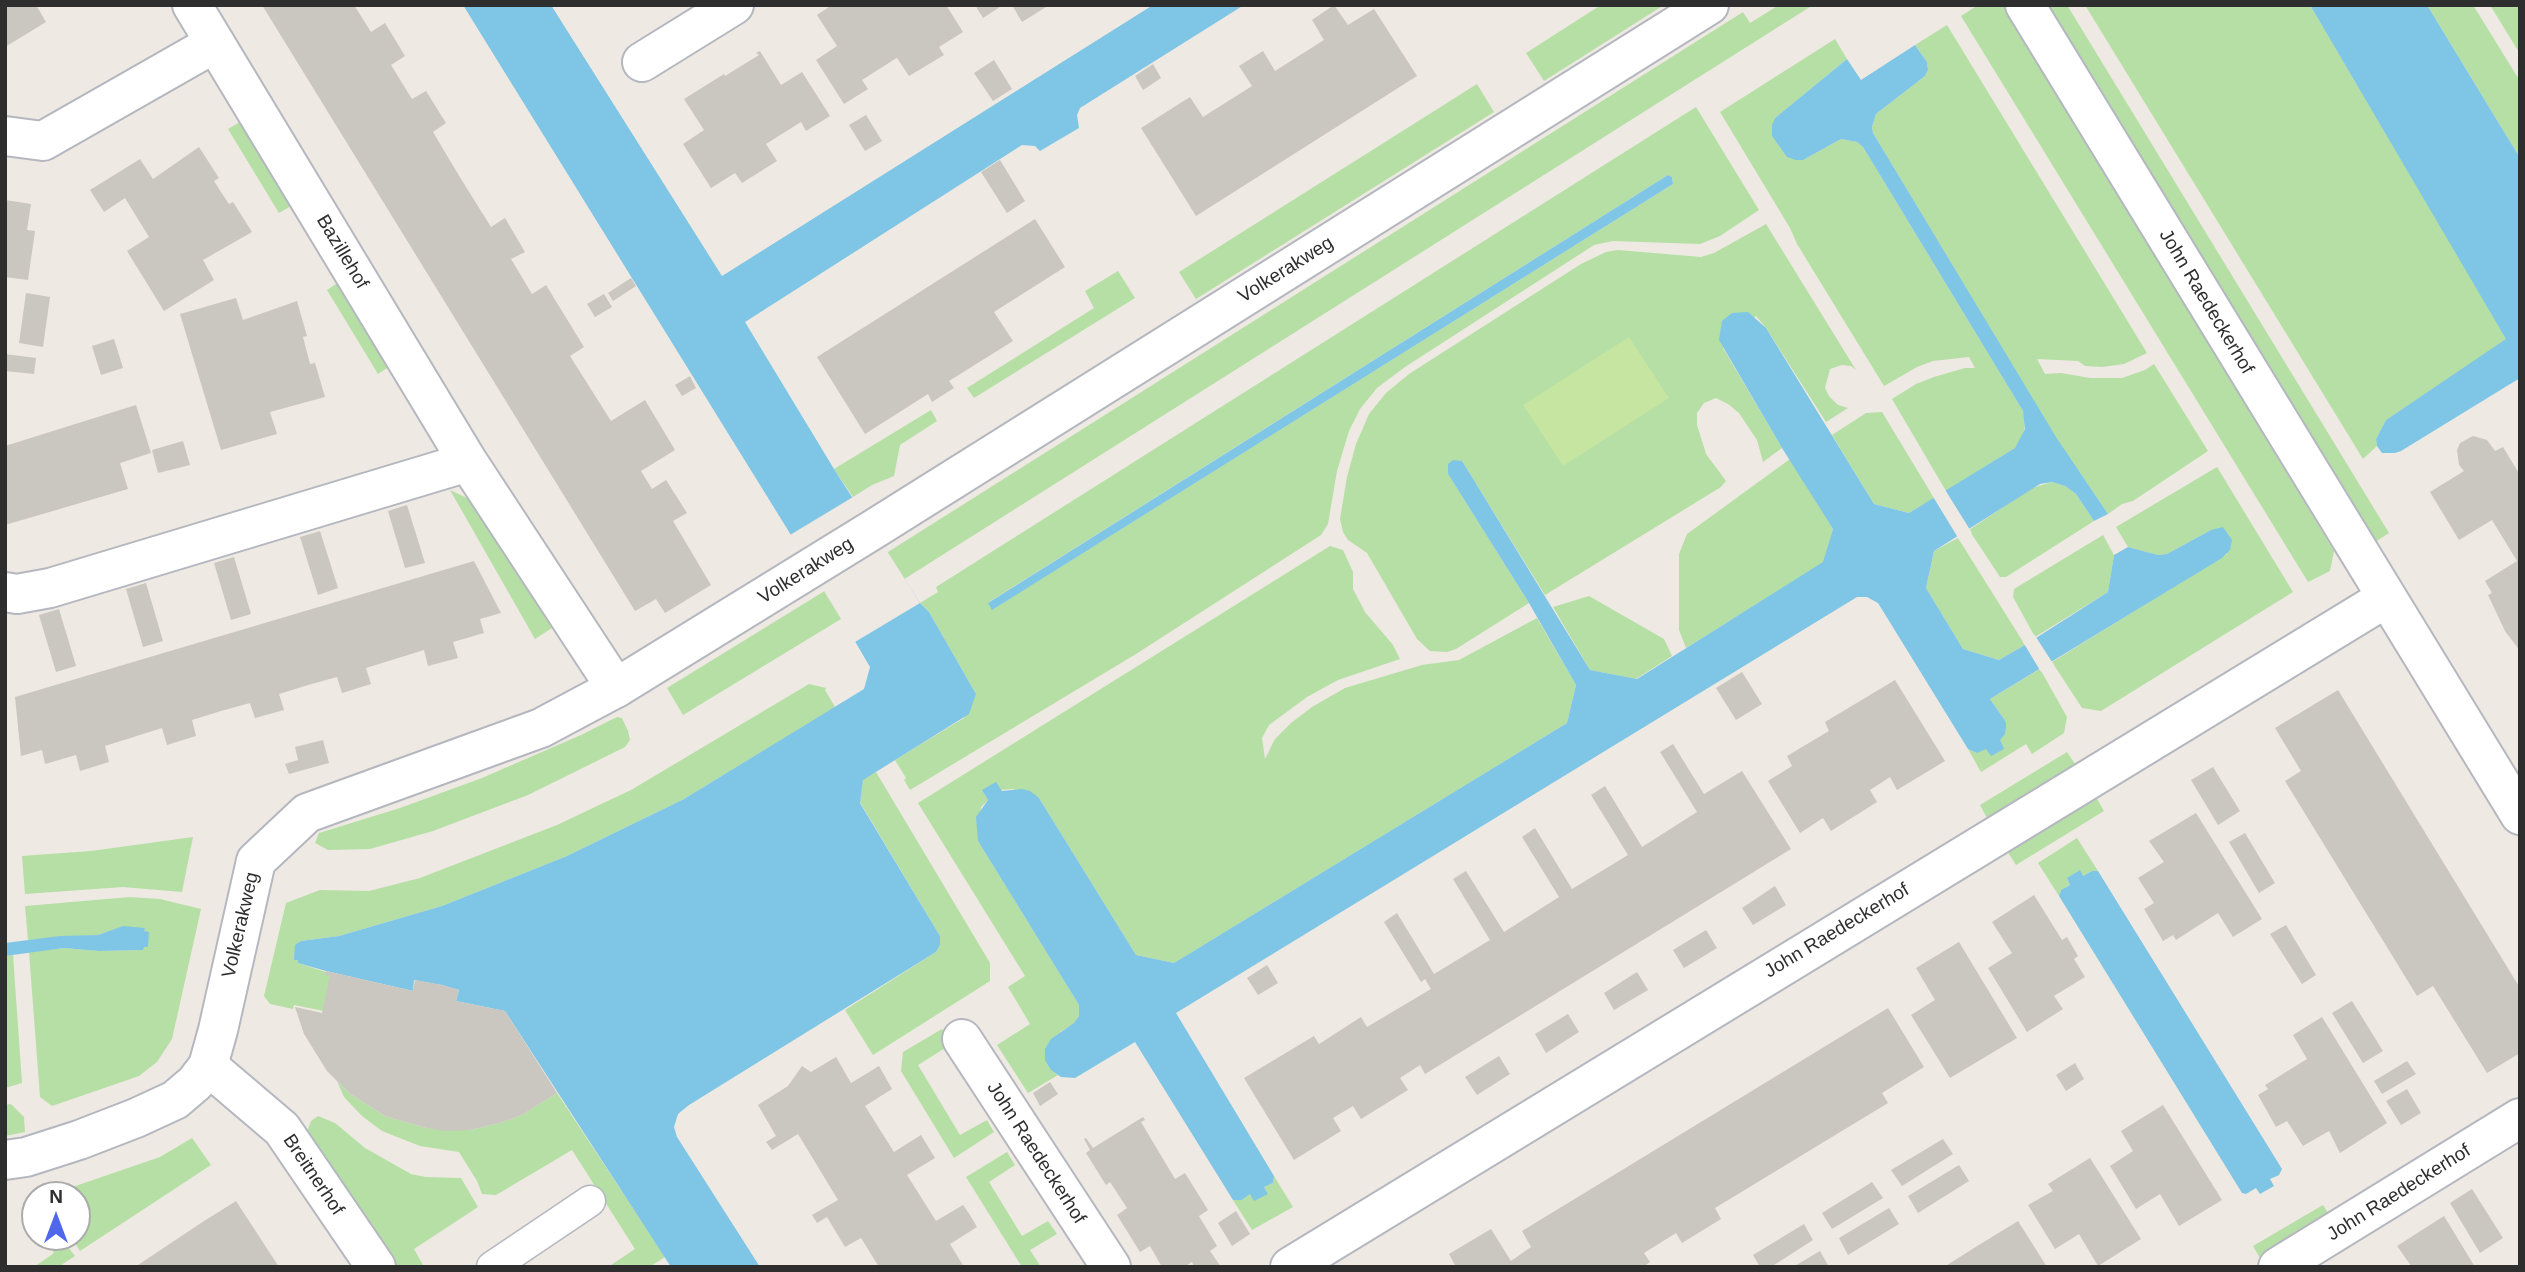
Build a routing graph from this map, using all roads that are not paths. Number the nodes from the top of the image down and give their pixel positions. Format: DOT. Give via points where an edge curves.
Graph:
graph roads {
  1 [pos="192,5"];
  2 [pos="734,5"];
  3 [pos="1709,5"];
  4 [pos="2025,5"];
  5 [pos="215,43"];
  6 [pos="642,62"];
  7 [pos="5,136"];
  8 [pos="468,462"];
  9 [pos="5,593"];
  10 [pos="2386,598"];
  11 [pos="616,688"];
  12 [pos="2520,815"];
  13 [pos="962,1040"];
  14 [pos="208,1066"];
  15 [pos="2520,1118"];
  16 [pos="5,1160"];
  17 [pos="590,1201"];
  18 [pos="376,1267"];
  19 [pos="492,1267"];
  20 [pos="1111,1267"];
  21 [pos="1290,1267"];
  22 [pos="2278,1267"];
  1 -- 5 [label="street, Bazillehof"];
  2 -- 6 [label="street"];
  3 -- 11 [label="street, Volkerakweg"];
  4 -- 10 [label="street, John Raedeckerhof"];
  5 -- 7 [label="street" via="43,141"];
  5 -- 8 [label="street, Bazillehof"];
  8 -- 9 [label="street" via="50,588"];
  8 -- 11 [label="street, Bazillehof"];
  10 -- 12 [label="street, John Raedeckerhof"];
  10 -- 21 [label="street, John Raedeckerhof"];
  11 -- 14 [label="street, Volkerakweg" via="541,728 307,813 256,861"];
  13 -- 20 [label="street, John Raedeckerhof"];
  14 -- 16 [label="street, Volkerakweg" via="175,1100 43,1152"];
  14 -- 18 [label="street, Breitnerhof" via="282,1129"];
  15 -- 22 [label="street, John Raedeckerhof"];
  17 -- 19 [label="lane"];
}
